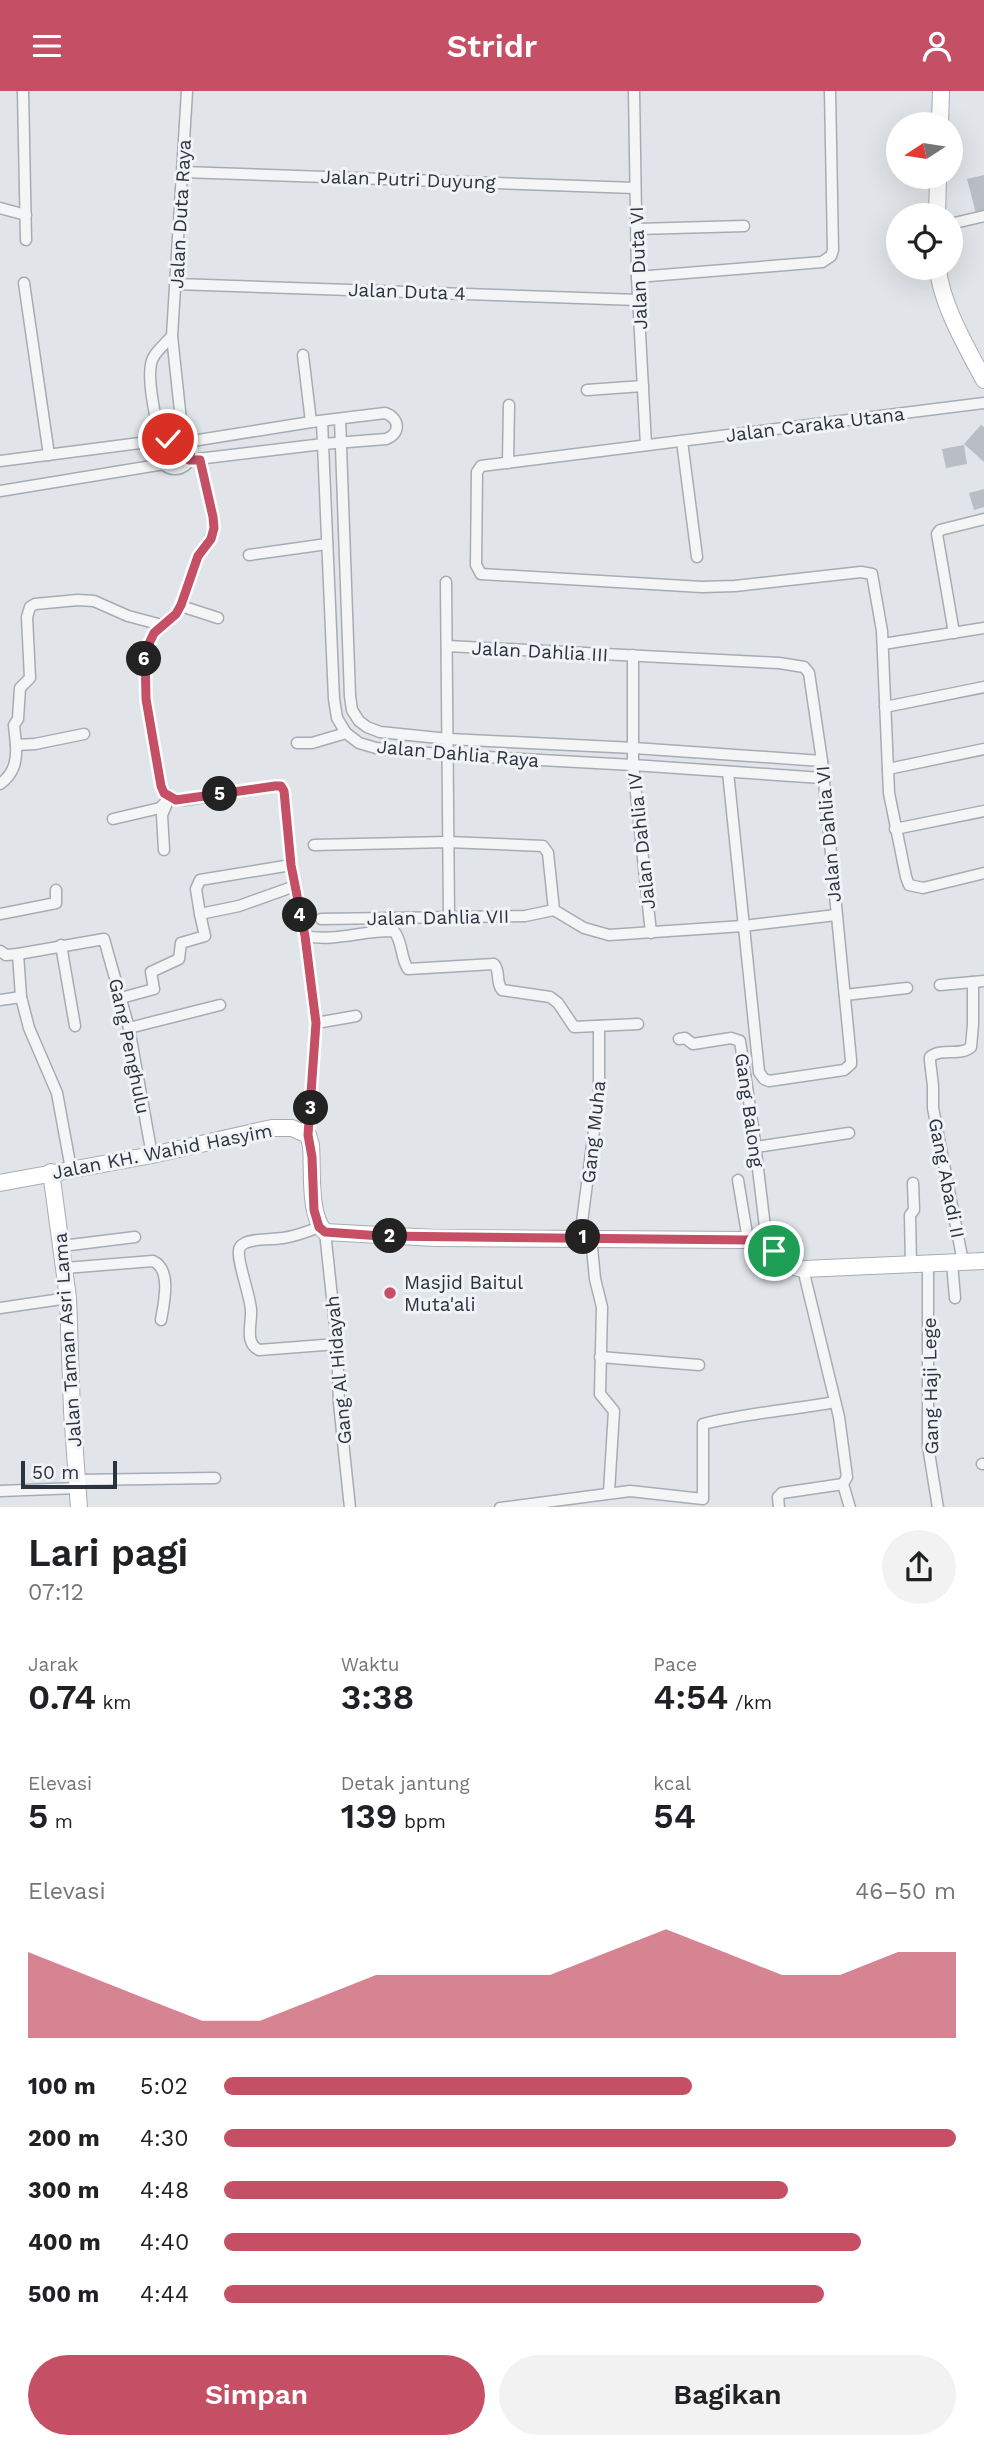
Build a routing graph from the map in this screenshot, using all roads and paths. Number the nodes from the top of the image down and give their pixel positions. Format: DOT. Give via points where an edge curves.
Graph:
graph roads {
  1 [pos="23,91"];
  2 [pos="187,91"];
  3 [pos="634,91"];
  4 [pos="830,91"];
  5 [pos="941,91"];
  6 [pos="940,112"];
  7 [pos="182,172"];
  8 [pos="635,188"];
  9 [pos="0,208"];
  10 [pos="26,215"];
  11 [pos="984,216"];
  12 [pos="963,221"];
  13 [pos="744,226"];
  14 [pos="638,229"];
  15 [pos="26,240"];
  16 [pos="638,278"];
  17 [pos="939,280"];
  18 [pos="24,283"];
  19 [pos="176,288"];
  20 [pos="638,300"];
  21 [pos="172,336"];
  22 [pos="303,355"];
  23 [pos="983,379"];
  24 [pos="643,386"];
  25 [pos="587,390"];
  26 [pos="984,403"];
  27 [pos="509,405"];
  28 [pos="340,419"];
  29 [pos="316,421"];
  30 [pos="185,440"];
  31 [pos="682,441"];
  32 [pos="342,442"];
  33 [pos="162,444"];
  34 [pos="323,444"];
  35 [pos="646,445"];
  36 [pos="49,455"];
  37 [pos="195,460"];
  38 [pos="0,461"];
  39 [pos="508,463"];
  40 [pos="164,464"];
  41 [pos="0,491"];
  42 [pos="984,519"];
  43 [pos="327,544"];
  44 [pos="249,555"];
  45 [pos="697,557"];
  46 [pos="446,582"];
  47 [pos="181,605"];
  48 [pos="218,618"];
  49 [pos="162,625"];
  50 [pos="984,628"];
  51 [pos="954,633"];
  52 [pos="883,645"];
  53 [pos="447,646"];
  54 [pos="633,655"];
  55 [pos="809,673"];
  56 [pos="984,687"];
  57 [pos="886,707"];
  58 [pos="346,733"];
  59 [pos="84,734"];
  60 [pos="449,739"];
  61 [pos="297,743"];
  62 [pos="16,745"];
  63 [pos="634,748"];
  64 [pos="984,749"];
  65 [pos="449,755"];
  66 [pos="821,761"];
  67 [pos="633,765"];
  68 [pos="888,768"];
  69 [pos="728,772"];
  70 [pos="822,778"];
  71 [pos="0,784"];
  72 [pos="170,797"];
  73 [pos="984,811"];
  74 [pos="113,819"];
  75 [pos="895,829"];
  76 [pos="448,842"];
  77 [pos="314,845"];
  78 [pos="164,850"];
  79 [pos="291,865"];
  80 [pos="984,873"];
  81 [pos="295,886"];
  82 [pos="56,890"];
  83 [pos="554,910"];
  84 [pos="200,913"];
  85 [pos="0,914"];
  86 [pos="836,915"];
  87 [pos="449,916"];
  88 [pos="321,919"];
  89 [pos="743,926"];
  90 [pos="651,933"];
  91 [pos="305,936"];
  92 [pos="61,946"];
  93 [pos="0,951"];
  94 [pos="18,954"];
  95 [pos="978,981"];
  96 [pos="940,985"];
  97 [pos="907,988"];
  98 [pos="845,995"];
  99 [pos="21,997"];
  100 [pos="121,998"];
  101 [pos="0,1000"];
  102 [pos="219,1005"];
  103 [pos="356,1016"];
  104 [pos="316,1023"];
  105 [pos="638,1024"];
  106 [pos="75,1026"];
  107 [pos="599,1026"];
  108 [pos="129,1028"];
  109 [pos="679,1039"];
  110 [pos="849,1133"];
  111 [pos="308,1135"];
  112 [pos="756,1147"];
  113 [pos="152,1155"];
  114 [pos="71,1169"];
  115 [pos="51,1172"];
  116 [pos="738,1180"];
  117 [pos="0,1183"];
  118 [pos="913,1183"];
  119 [pos="322,1229"];
  120 [pos="135,1237"];
  121 [pos="585,1237"];
  122 [pos="748,1240"];
  123 [pos="766,1244"];
  124 [pos="62,1245"];
  125 [pos="984,1261"];
  126 [pos="957,1262"];
  127 [pos="919,1264"];
  128 [pos="65,1268"];
  129 [pos="803,1269"];
  130 [pos="68,1298"];
  131 [pos="955,1298"];
  132 [pos="0,1308"];
  133 [pos="161,1320"];
  134 [pos="337,1344"];
  135 [pos="600,1357"];
  136 [pos="699,1365"];
  137 [pos="835,1402"];
  138 [pos="215,1478"];
  139 [pos="78,1484"];
  140 [pos="843,1484"];
  141 [pos="0,1491"];
  142 [pos="609,1492"];
  143 [pos="533,1506"];
  144 [pos="79,1507"];
  145 [pos="350,1507"];
  146 [pos="500,1507"];
  147 [pos="779,1507"];
  148 [pos="850,1507"];
  149 [pos="937,1507"];
  1 -- 10 [label="street"];
  2 -- 7 [label="street, Jalan Duta Raya"];
  3 -- 8 [label="street, Jalan Duta VI"];
  4 -- 16 [label="street" via="831,256 822,262"];
  5 -- 6 [label="street"];
  7 -- 8 [label="street, Jalan Putri Duyung"];
  7 -- 19 [label="street, Jalan Duta Raya"];
  8 -- 14 [label="street, Jalan Duta VI"];
  9 -- 10 [label="street"];
  10 -- 15 [label="street"];
  11 -- 12 [label="street"];
  13 -- 14 [label="street"];
  14 -- 16 [label="street, Jalan Duta VI"];
  16 -- 20 [label="street, Jalan Duta VI"];
  17 -- 23 [label="street"];
  18 -- 36 [label="street"];
  19 -- 20 [label="street, Jalan Duta 4"];
  19 -- 21 [label="street, Jalan Duta Raya"];
  20 -- 24 [label="street, Jalan Duta VI"];
  21 -- 30 [label="street, Jalan Duta Raya"];
  21 -- 33 [label="street" via="155,354 150,371"];
  22 -- 29 [label="street"];
  24 -- 25 [label="street"];
  24 -- 35 [label="street, Jalan Duta VI"];
  26 -- 31 [label="street, Jalan Caraka Utana"];
  27 -- 39 [label="street"];
  28 -- 29 [label="street"];
  28 -- 32 [label="street, Jalan Dahlia Raya"];
  28 -- 32 [label="street" via="385,413 397,422 392,437"];
  29 -- 30 [label="street"];
  29 -- 34 [label="street"];
  30 -- 33 [label="street" via="173,437"];
  30 -- 37 [label="street"];
  31 -- 35 [label="street, Jalan Caraka Utana"];
  31 -- 45 [label="street"];
  32 -- 34 [label="street"];
  32 -- 60 [label="street, Jalan Dahlia Raya" via="352,710 367,727 380,732"];
  33 -- 36 [label="street"];
  33 -- 40 [label="street" via="159,453"];
  34 -- 37 [label="street"];
  34 -- 43 [label="street"];
  35 -- 39 [label="street, Jalan Caraka Utana"];
  36 -- 38 [label="street"];
  37 -- 40 [label="street" via="180,468"];
  37 -- 47 [label="street" via="214,528 198,556"];
  39 -- 52 [label="street, Jalan Caraka Utana" via="477,471 476,565 481,574 702,587 868,572 874,579"];
  40 -- 41 [label="street"];
  42 -- 51 [label="street" via="937,534"];
  43 -- 44 [label="street"];
  43 -- 58 [label="street" via="334,699"];
  46 -- 53 [label="street"];
  47 -- 48 [label="street"];
  47 -- 49 [label="street"];
  49 -- 62 [label="street" via="94,601 30,607 30,678 20,688"];
  49 -- 72 [label="street" via="148,642 144,662 161,786"];
  50 -- 51 [label="street"];
  51 -- 52 [label="street"];
  52 -- 57 [label="street"];
  53 -- 54 [label="street, Jalan Dahlia III"];
  53 -- 60 [label="street"];
  54 -- 55 [label="street, Jalan Dahlia III" via="793,665"];
  54 -- 63 [label="street, Jalan Dahlia III"];
  55 -- 66 [label="street, Jalan Dahlia VI"];
  56 -- 57 [label="street"];
  57 -- 68 [label="street"];
  58 -- 61 [label="street"];
  58 -- 65 [label="street, Jalan Dahlia Raya" via="376,748"];
  59 -- 62 [label="street"];
  60 -- 63 [label="street, Jalan Dahlia Raya"];
  60 -- 65 [label="street"];
  62 -- 71 [label="street" via="12,771"];
  63 -- 66 [label="street, Jalan Dahlia Raya"];
  63 -- 67 [label="street, Jalan Dahlia IV"];
  64 -- 68 [label="street"];
  65 -- 67 [label="street, Jalan Dahlia Raya"];
  65 -- 76 [label="street"];
  66 -- 70 [label="street, Jalan Dahlia VI"];
  67 -- 69 [label="street, Jalan Dahlia Raya"];
  67 -- 90 [label="street, Jalan Dahlia IV"];
  68 -- 75 [label="street"];
  69 -- 70 [label="street, Jalan Dahlia Raya"];
  69 -- 89 [label="street"];
  70 -- 86 [label="street, Jalan Dahlia VI"];
  72 -- 74 [label="street" via="160,808"];
  72 -- 78 [label="street" via="162,815"];
  72 -- 79 [label="street" via="185,800 281,786"];
  73 -- 75 [label="street"];
  75 -- 80 [label="street" via="909,885 923,888"];
  76 -- 77 [label="street"];
  76 -- 83 [label="street" via="543,846 548,853"];
  76 -- 87 [label="street"];
  79 -- 81 [label="street"];
  79 -- 84 [label="street" via="204,878 196,889"];
  81 -- 84 [label="street" via="239,906"];
  81 -- 91 [label="street"];
  82 -- 85 [label="street" via="56,903"];
  83 -- 87 [label="street, Jalan Dahlia VII" via="525,916"];
  83 -- 90 [label="street" via="592,932"];
  84 -- 100 [label="street" via="205,936 181,943 179,959 151,972 154,989"];
  86 -- 89 [label="street"];
  86 -- 98 [label="street, Jalan Dahlia VI"];
  87 -- 88 [label="street, Jalan Dahlia VII"];
  89 -- 90 [label="street"];
  89 -- 98 [label="street, Jalan Dahlia VI" via="759,1072 764,1079 844,1070 851,1064"];
  91 -- 104 [label="street"];
  91 -- 107 [label="street" via="394,931 408,969 494,964 502,990 550,997 574,1027"];
  92 -- 94 [label="street"];
  92 -- 100 [label="street, Gang Penghulu" via="104,939"];
  92 -- 106 [label="street"];
  93 -- 94 [label="street"];
  94 -- 99 [label="street"];
  95 -- 96 [label="street"];
  95 -- 126 [label="street, Gang Abadi II" via="971,1047 935,1052 930,1061"];
  97 -- 98 [label="street"];
  99 -- 101 [label="street"];
  99 -- 114 [label="street" via="57,1093"];
  100 -- 108 [label="street, Gang Penghulu"];
  102 -- 108 [label="street"];
  103 -- 104 [label="street"];
  104 -- 111 [label="street"];
  105 -- 107 [label="street"];
  107 -- 121 [label="street, Gang Muha" via="599,1092"];
  108 -- 113 [label="street, Gang Penghulu"];
  109 -- 112 [label="street, Gang Balong" via="693,1044 732,1038 740,1041"];
  110 -- 112 [label="street"];
  111 -- 113 [label="street, Jalan KH. Wahid Hasyim" via="292,1128 272,1128"];
  111 -- 119 [label="street" via="314,1210"];
  112 -- 123 [label="street, Gang Balong"];
  113 -- 114 [label="street, Jalan KH. Wahid Hasyim"];
  114 -- 115 [label="street, Jalan KH. Wahid Hasyim"];
  115 -- 117 [label="street, Jalan KH. Wahid Hasyim"];
  115 -- 124 [label="street, Jalan Taman Asri Lama"];
  116 -- 122 [label="street"];
  118 -- 127 [label="street, Gang Haji Lege" via="914,1210 910,1215"];
  119 -- 121 [label="street" via="435,1238"];
  119 -- 134 [label="street, Gang Al Hidayah"];
  119 -- 134 [label="street" via="247,1242 238,1250 239,1258 250,1305 251,1343 259,1350"];
  120 -- 124 [label="street"];
  121 -- 122 [label="street"];
  121 -- 135 [label="street, Gang Muha" via="602,1307"];
  122 -- 123 [label="street"];
  123 -- 129 [label="street" via="782,1261"];
  124 -- 128 [label="street, Jalan Taman Asri Lama"];
  125 -- 126 [label="street"];
  126 -- 127 [label="street"];
  126 -- 131 [label="street, Gang Abadi II"];
  127 -- 129 [label="street"];
  127 -- 149 [label="street, Gang Haji Lege" via="928,1446"];
  128 -- 130 [label="street, Jalan Taman Asri Lama"];
  128 -- 133 [label="street" via="160,1264 165,1300"];
  129 -- 137 [label="street"];
  130 -- 132 [label="street"];
  130 -- 139 [label="street, Jalan Taman Asri Lama"];
  134 -- 145 [label="street, Gang Al Hidayah"];
  135 -- 136 [label="street"];
  135 -- 142 [label="street, Gang Muha" via="600,1394 614,1411"];
  137 -- 140 [label="street" via="847,1477"];
  137 -- 142 [label="street" via="704,1424 703,1499"];
  138 -- 139 [label="street"];
  139 -- 141 [label="street"];
  139 -- 144 [label="street, Jalan Taman Asri Lama"];
  140 -- 147 [label="street" via="779,1494"];
  140 -- 148 [label="street"];
  142 -- 143 [label="street"];
  143 -- 146 [label="street"];
}
